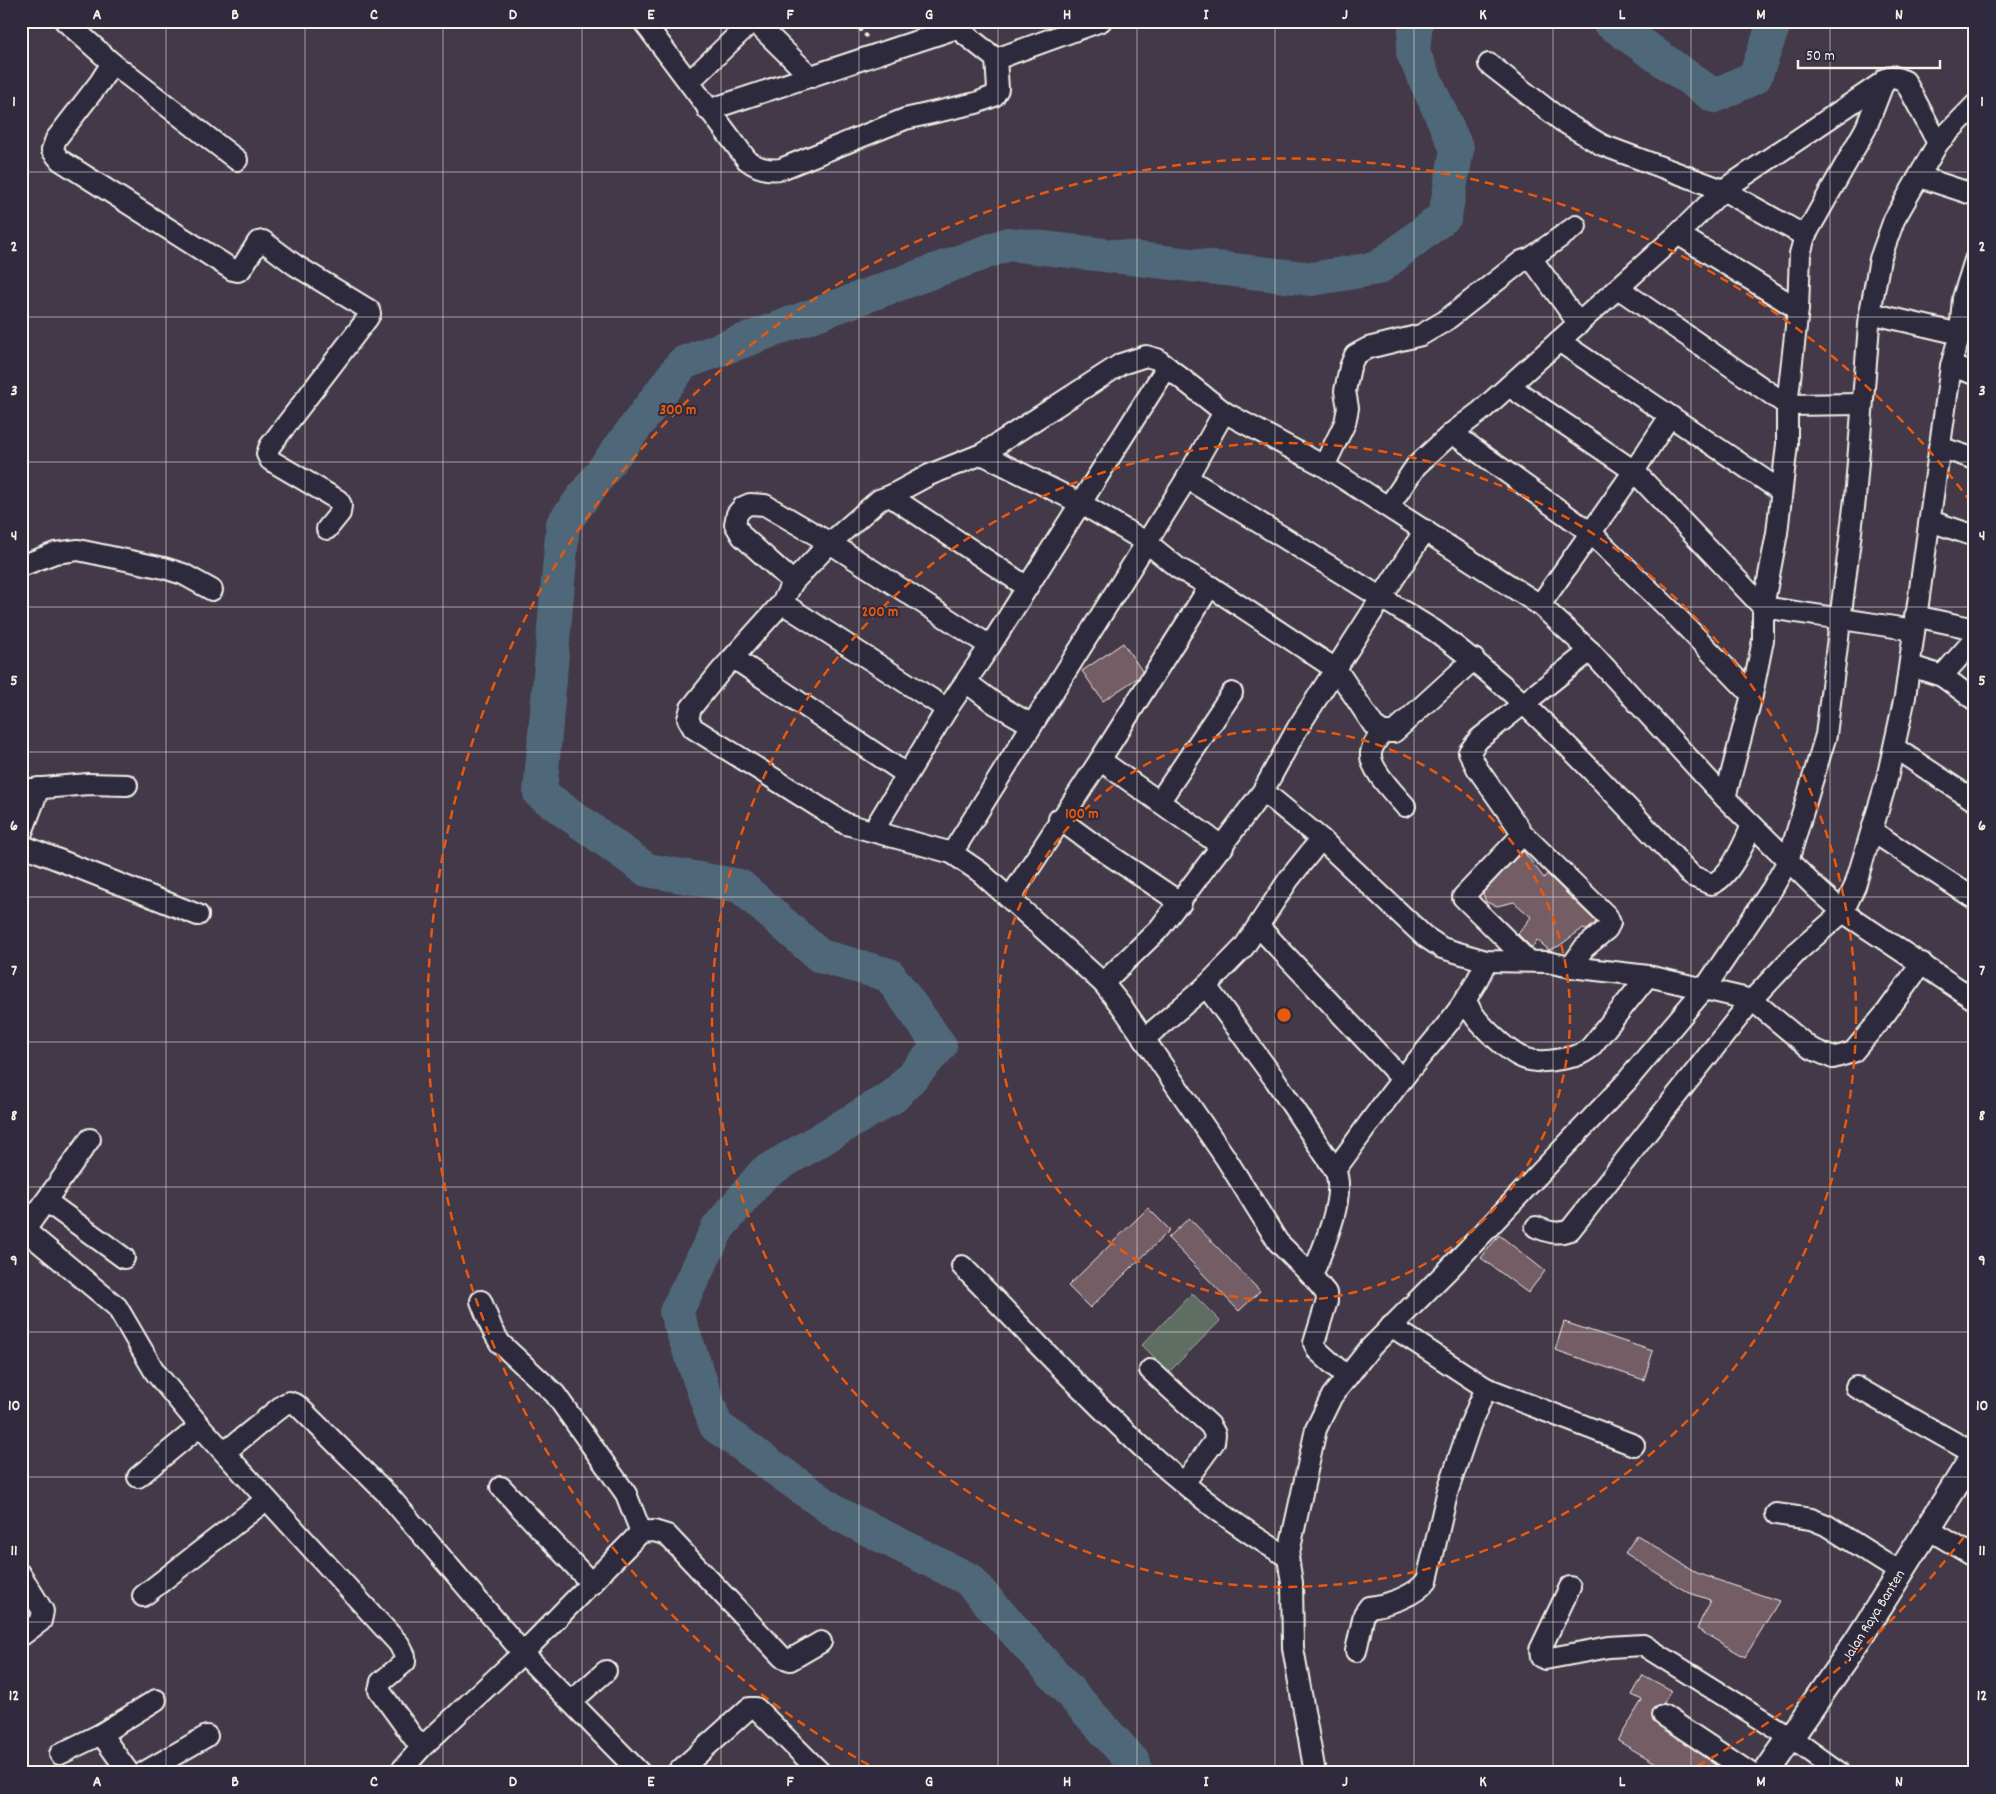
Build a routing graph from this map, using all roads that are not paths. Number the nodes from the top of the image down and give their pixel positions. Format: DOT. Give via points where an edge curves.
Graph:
graph roads {
  1 [pos="65,21"];
  2 [pos="643,21"];
  3 [pos="753,21"];
  4 [pos="1101,21"];
  5 [pos="955,25"];
  6 [pos="1073,26"];
  7 [pos="996,59"];
  8 [pos="112,63"];
  9 [pos="1489,64"];
  10 [pos="811,77"];
  11 [pos="1885,79"];
  12 [pos="689,82"];
  13 [pos="1975,105"];
  14 [pos="708,110"];
  15 [pos="1938,143"];
  16 [pos="238,160"];
  17 [pos="1920,177"];
  18 [pos="1723,190"];
  19 [pos="1975,195"];
  20 [pos="1576,226"];
  21 [pos="1678,234"];
  22 [pos="1805,236"];
  23 [pos="1530,258"];
  24 [pos="1975,260"];
  25 [pos="1618,288"];
  26 [pos="1969,300"];
  27 [pos="1798,309"];
  28 [pos="1870,313"];
  29 [pos="1579,324"];
  30 [pos="1960,334"];
  31 [pos="1559,341"];
  32 [pos="1167,366"];
  33 [pos="1951,366"];
  34 [pos="1975,374"];
  35 [pos="1509,386"];
  36 [pos="1861,404"];
  37 [pos="1787,405"];
  38 [pos="1224,412"];
  39 [pos="1670,416"];
  40 [pos="1452,433"];
  41 [pos="1939,447"];
  42 [pos="982,454"];
  43 [pos="1975,459"];
  44 [pos="1324,466"];
  45 [pos="1634,471"];
  46 [pos="1187,478"];
  47 [pos="1781,491"];
  48 [pos="890,496"];
  49 [pos="1082,504"];
  50 [pos="1389,506"];
  51 [pos="1930,521"];
  52 [pos="327,529"];
  53 [pos="1425,530"];
  54 [pos="1590,533"];
  55 [pos="1975,536"];
  56 [pos="1146,542"];
  57 [pos="830,544"];
  58 [pos="21,566"];
  59 [pos="793,582"];
  60 [pos="1210,586"];
  61 [pos="1027,587"];
  62 [pos="212,590"];
  63 [pos="1382,598"];
  64 [pos="782,603"];
  65 [pos="1540,605"];
  66 [pos="1762,607"];
  67 [pos="1842,619"];
  68 [pos="1914,623"];
  69 [pos="1975,630"];
  70 [pos="1975,639"];
  71 [pos="990,646"];
  72 [pos="1590,651"];
  73 [pos="736,656"];
  74 [pos="1474,659"];
  75 [pos="1910,666"];
  76 [pos="1337,670"];
  77 [pos="1942,676"];
  78 [pos="966,682"];
  79 [pos="1232,693"];
  80 [pos="1752,695"];
  81 [pos="1975,700"];
  82 [pos="1524,705"];
  83 [pos="947,709"];
  84 [pos="1032,725"];
  85 [pos="1383,732"];
  86 [pos="1895,748"];
  87 [pos="1100,760"];
  88 [pos="906,774"];
  89 [pos="126,785"];
  90 [pos="30,789"];
  91 [pos="1263,791"];
  92 [pos="1725,798"];
  93 [pos="1975,801"];
  94 [pos="1159,802"];
  95 [pos="1405,806"];
  96 [pos="1059,818"];
  97 [pos="1752,825"];
  98 [pos="873,831"];
  99 [pos="1872,831"];
  100 [pos="1523,834"];
  101 [pos="21,835"];
  102 [pos="1321,839"];
  103 [pos="21,845"];
  104 [pos="1223,848"];
  105 [pos="952,853"];
  106 [pos="1788,861"];
  107 [pos="1010,898"];
  108 [pos="1975,899"];
  109 [pos="1180,902"];
  110 [pos="1843,912"];
  111 [pos="198,915"];
  112 [pos="1259,927"];
  113 [pos="1528,960"];
  114 [pos="1486,961"];
  115 [pos="1922,963"];
  116 [pos="1571,967"];
  117 [pos="1648,976"];
  118 [pos="1103,983"];
  119 [pos="1206,986"];
  120 [pos="1705,988"];
  121 [pos="1465,999"];
  122 [pos="1752,1000"];
  123 [pos="1975,1000"];
  124 [pos="1144,1038"];
  125 [pos="1402,1079"];
  126 [pos="90,1139"];
  127 [pos="1335,1170"];
  128 [pos="46,1201"];
  129 [pos="1536,1227"];
  130 [pos="23,1228"];
  131 [pos="124,1258"];
  132 [pos="962,1266"];
  133 [pos="1312,1276"];
  134 [pos="482,1301"];
  135 [pos="1391,1326"];
  136 [pos="1150,1370"];
  137 [pos="1348,1377"];
  138 [pos="1856,1387"];
  139 [pos="1486,1388"];
  140 [pos="200,1426"];
  141 [pos="1634,1445"];
  142 [pos="224,1452"];
  143 [pos="1975,1454"];
  144 [pos="138,1477"];
  145 [pos="1184,1483"];
  146 [pos="501,1487"];
  147 [pos="266,1500"];
  148 [pos="1776,1514"];
  149 [pos="1928,1529"];
  150 [pos="641,1532"];
  151 [pos="1288,1557"];
  152 [pos="1975,1557"];
  153 [pos="1900,1572"];
  154 [pos="21,1575"];
  155 [pos="592,1584"];
  156 [pos="1570,1587"];
  157 [pos="143,1596"];
  158 [pos="21,1636"];
  159 [pos="821,1642"];
  160 [pos="1356,1650"];
  161 [pos="523,1653"];
  162 [pos="606,1670"];
  163 [pos="156,1700"];
  164 [pos="572,1701"];
  165 [pos="1663,1715"];
  166 [pos="100,1734"];
  167 [pos="207,1736"];
  168 [pos="1790,1737"];
  169 [pos="421,1748"];
  170 [pos="60,1754"];
  171 [pos="129,1773"];
  172 [pos="143,1773"];
  173 [pos="399,1773"];
  174 [pos="640,1773"];
  175 [pos="677,1773"];
  176 [pos="822,1773"];
  177 [pos="1315,1773"];
  178 [pos="1750,1773"];
  179 [pos="1766,1773"];
  180 [pos="1840,1773"];
  1 -- 8 [label="street"];
  2 -- 12 [label="street"];
  3 -- 10 [label="street"];
  3 -- 12 [label="street"];
  4 -- 6 [label="street"];
  5 -- 7 [label="street"];
  5 -- 10 [label="street"];
  6 -- 7 [label="street"];
  7 -- 14 [label="street" via="998,88 994,96 905,119 781,169 762,169 747,160"];
  8 -- 16 [label="street"];
  8 -- 52 [label="street" via="56,139 52,150 60,160 233,270 238,272 258,242 263,241 295,266 370,314 270,446 268,454 270,460 338,500 340,513"];
  9 -- 18 [label="street" via="1562,121 1602,145"];
  10 -- 14 [label="street"];
  11 -- 15 [label="street" via="1896,76 1905,80"];
  11 -- 18 [label="street"];
  11 -- 22 [label="street" via="1866,128"];
  12 -- 14 [label="street"];
  13 -- 15 [label="street"];
  15 -- 17 [label="street"];
  17 -- 19 [label="street"];
  17 -- 28 [label="street" via="1891,228 1880,259"];
  18 -- 21 [label="street"];
  18 -- 22 [label="street"];
  20 -- 23 [label="street"];
  21 -- 25 [label="street"];
  21 -- 27 [label="street"];
  22 -- 27 [label="street" via="1800,254"];
  23 -- 29 [label="street"];
  23 -- 44 [label="street" via="1422,336 1368,348 1355,355 1345,391 1348,408 1345,422"];
  24 -- 26 [label="street"];
  25 -- 29 [label="street"];
  25 -- 37 [label="street"];
  26 -- 30 [label="street"];
  27 -- 37 [label="street"];
  28 -- 30 [label="street"];
  28 -- 36 [label="street"];
  29 -- 31 [label="street"];
  30 -- 33 [label="street"];
  31 -- 35 [label="street"];
  31 -- 39 [label="street"];
  32 -- 38 [label="street"];
  32 -- 42 [label="street" via="1146,356 1121,364"];
  32 -- 49 [label="street"];
  33 -- 34 [label="street"];
  33 -- 41 [label="street"];
  35 -- 40 [label="street"];
  35 -- 45 [label="street"];
  36 -- 37 [label="street"];
  36 -- 67 [label="street"];
  37 -- 47 [label="street" via="1787,444"];
  38 -- 44 [label="street"];
  38 -- 46 [label="street"];
  39 -- 45 [label="street"];
  39 -- 47 [label="street"];
  40 -- 50 [label="street" via="1416,466"];
  40 -- 54 [label="street"];
  41 -- 43 [label="street"];
  41 -- 51 [label="street"];
  42 -- 48 [label="street" via="929,474"];
  42 -- 49 [label="street"];
  44 -- 50 [label="street"];
  45 -- 54 [label="street"];
  45 -- 66 [label="street"];
  46 -- 56 [label="street"];
  46 -- 63 [label="street"];
  47 -- 66 [label="street" via="1777,532"];
  48 -- 57 [label="street" via="879,500"];
  48 -- 61 [label="street"];
  49 -- 56 [label="street"];
  49 -- 61 [label="street"];
  50 -- 53 [label="street"];
  51 -- 55 [label="street"];
  51 -- 68 [label="street"];
  53 -- 63 [label="street"];
  53 -- 65 [label="street"];
  54 -- 65 [label="street"];
  54 -- 80 [label="street"];
  56 -- 60 [label="street" via="1178,568"];
  56 -- 84 [label="street"];
  57 -- 59 [label="street"];
  57 -- 59 [label="street" via="765,505 743,507 735,524 742,536"];
  57 -- 71 [label="street"];
  58 -- 62 [label="street" via="55,552 78,550 164,568"];
  59 -- 64 [label="street"];
  60 -- 76 [label="street"];
  60 -- 87 [label="street"];
  61 -- 71 [label="street"];
  63 -- 74 [label="street"];
  63 -- 76 [label="street"];
  64 -- 73 [label="street"];
  64 -- 83 [label="street"];
  65 -- 72 [label="street"];
  66 -- 67 [label="street"];
  66 -- 80 [label="street" via="1763,640"];
  67 -- 68 [label="street"];
  67 -- 106 [label="street" via="1826,735"];
  68 -- 69 [label="street"];
  68 -- 75 [label="street"];
  70 -- 77 [label="street"];
  71 -- 78 [label="street"];
  72 -- 82 [label="street"];
  72 -- 92 [label="street"];
  73 -- 88 [label="street" via="741,663"];
  73 -- 98 [label="street" via="691,708 688,719 693,728 846,824"];
  74 -- 82 [label="street"];
  74 -- 85 [label="street" via="1394,732"];
  75 -- 77 [label="street"];
  75 -- 86 [label="street"];
  76 -- 85 [label="street" via="1374,726"];
  76 -- 91 [label="street" via="1297,729"];
  77 -- 81 [label="street"];
  78 -- 83 [label="street"];
  78 -- 84 [label="street"];
  79 -- 94 [label="street"];
  80 -- 92 [label="street"];
  82 -- 97 [label="street" via="1692,876 1702,882 1710,884 1722,878"];
  82 -- 100 [label="street" via="1479,739 1469,752"];
  83 -- 88 [label="street"];
  84 -- 105 [label="street"];
  85 -- 95 [label="street" via="1371,752 1372,762 1377,773"];
  86 -- 93 [label="street"];
  86 -- 99 [label="street"];
  87 -- 94 [label="street"];
  87 -- 96 [label="street"];
  88 -- 98 [label="street"];
  89 -- 90 [label="street" via="88,784"];
  90 -- 101 [label="street"];
  91 -- 102 [label="street"];
  91 -- 104 [label="street"];
  92 -- 97 [label="street"];
  94 -- 104 [label="street"];
  96 -- 107 [label="street"];
  96 -- 109 [label="street"];
  97 -- 106 [label="street"];
  98 -- 105 [label="street"];
  99 -- 108 [label="street"];
  99 -- 110 [label="street" via="1855,886"];
  100 -- 113 [label="street" via="1464,897"];
  100 -- 116 [label="street" via="1607,916 1610,923 1584,948"];
  102 -- 112 [label="street" via="1289,879"];
  102 -- 114 [label="street" via="1424,936 1442,948"];
  103 -- 111 [label="street"];
  104 -- 109 [label="street"];
  105 -- 107 [label="street"];
  106 -- 110 [label="street"];
  106 -- 120 [label="street"];
  107 -- 118 [label="street"];
  109 -- 118 [label="street" via="1159,929"];
  110 -- 115 [label="street"];
  110 -- 122 [label="street" via="1798,951"];
  112 -- 119 [label="street"];
  112 -- 125 [label="street"];
  113 -- 114 [label="street"];
  113 -- 116 [label="street"];
  114 -- 121 [label="street"];
  115 -- 122 [label="street" via="1853,1052 1833,1058 1810,1048"];
  115 -- 123 [label="street"];
  116 -- 117 [label="street"];
  117 -- 120 [label="street"];
  117 -- 121 [label="street" via="1590,1048 1580,1056 1547,1062 1516,1056 1481,1026"];
  118 -- 124 [label="street"];
  119 -- 124 [label="street"];
  119 -- 127 [label="street" via="1276,1081"];
  120 -- 122 [label="street"];
  120 -- 135 [label="street" via="1626,1082"];
  121 -- 125 [label="street"];
  122 -- 129 [label="street" via="1570,1230 1561,1233"];
  124 -- 133 [label="street" via="1278,1242"];
  125 -- 127 [label="street"];
  126 -- 128 [label="street"];
  127 -- 133 [label="street" via="1339,1178 1337,1197"];
  128 -- 130 [label="street"];
  128 -- 131 [label="street"];
  130 -- 140 [label="street" via="117,1308 155,1372"];
  132 -- 145 [label="street" via="1130,1435"];
  133 -- 137 [label="street" via="1326,1293 1327,1301 1314,1343 1318,1351"];
  134 -- 150 [label="street" via="500,1342 555,1394 621,1486"];
  135 -- 137 [label="street"];
  135 -- 139 [label="street"];
  136 -- 145 [label="street" via="1210,1425 1215,1434 1214,1442"];
  137 -- 151 [label="street" via="1332,1396 1316,1429"];
  138 -- 143 [label="street"];
  139 -- 141 [label="street"];
  139 -- 160 [label="street" via="1448,1490 1427,1580 1422,1588 1412,1593 1369,1607 1364,1614"];
  140 -- 142 [label="street"];
  140 -- 144 [label="street"];
  142 -- 147 [label="street"];
  142 -- 161 [label="street" via="283,1405 289,1402 297,1404 389,1496"];
  143 -- 149 [label="main road, Jalan Raya Banten"];
  145 -- 151 [label="street" via="1258,1539"];
  146 -- 155 [label="street"];
  147 -- 157 [label="street"];
  147 -- 169 [label="street" via="402,1650 404,1662 381,1682 379,1690"];
  148 -- 153 [label="street" via="1826,1525"];
  149 -- 152 [label="street"];
  149 -- 153 [label="main road, Jalan Raya Banten"];
  150 -- 155 [label="street"];
  150 -- 159 [label="street" via="654,1530 667,1535 782,1657 790,1660"];
  151 -- 177 [label="street" via="1292,1583 1293,1648"];
  153 -- 168 [label="main road, Jalan Raya Banten" via="1858,1640"];
  154 -- 158 [label="street" via="43,1611 41,1621"];
  155 -- 161 [label="street"];
  156 -- 168 [label="street" via="1540,1650 1541,1657 1643,1645"];
  161 -- 164 [label="street"];
  161 -- 169 [label="street"];
  162 -- 164 [label="street"];
  163 -- 166 [label="street"];
  164 -- 174 [label="street"];
  165 -- 178 [label="street"];
  166 -- 170 [label="street"];
  166 -- 171 [label="street"];
  167 -- 172 [label="street"];
  168 -- 179 [label="main road, Jalan Raya Banten"];
  168 -- 180 [label="street"];
  169 -- 173 [label="street"];
  175 -- 176 [label="street" via="749,1708 756,1708"];
}
